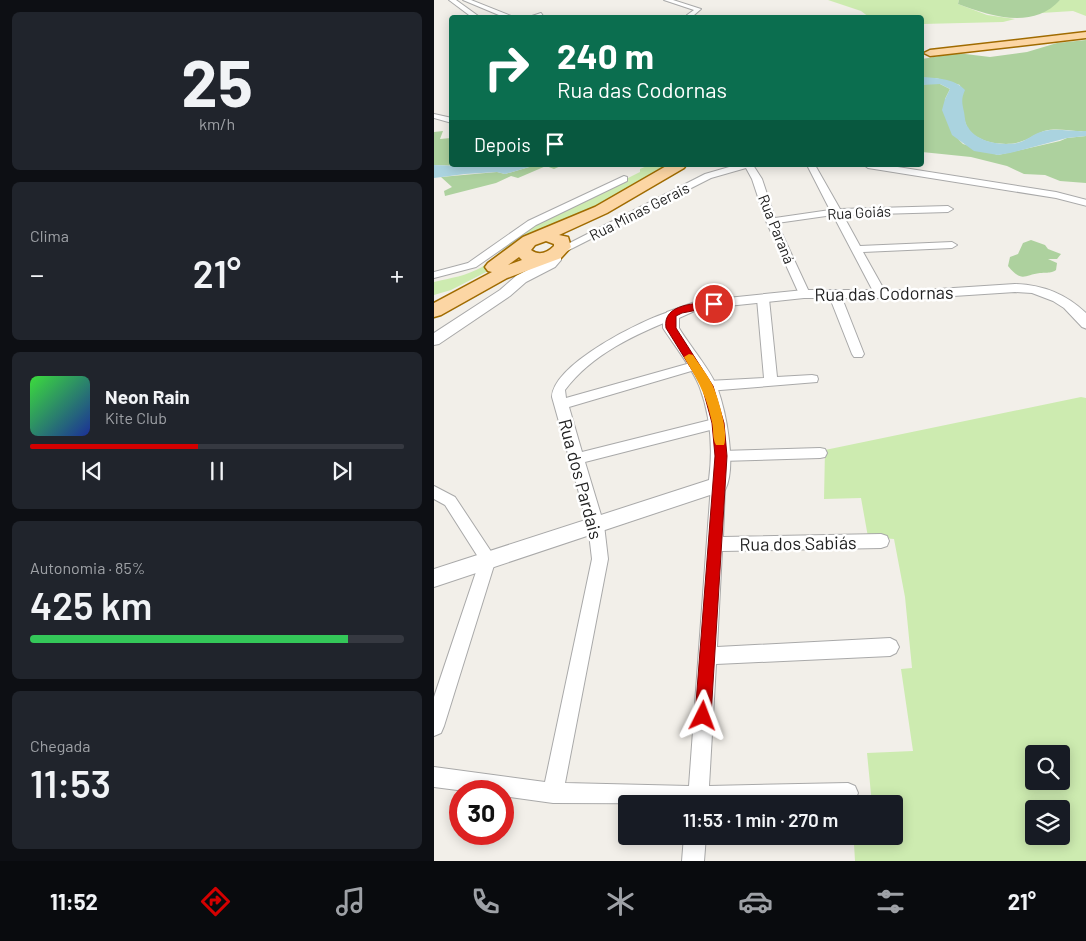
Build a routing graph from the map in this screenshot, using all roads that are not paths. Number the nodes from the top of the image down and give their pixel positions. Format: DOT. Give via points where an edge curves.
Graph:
graph roads {
  1 [pos="452,0"];
  2 [pos="466,0"];
  3 [pos="667,0"];
  4 [pos="474,15"];
  5 [pos="505,15"];
  6 [pos="690,15"];
  7 [pos="1086,34"];
  8 [pos="926,50"];
  9 [pos="434,116"];
  10 [pos="449,121"];
  11 [pos="449,121"];
  12 [pos="434,125"];
  13 [pos="676,167"];
  14 [pos="740,167"];
  15 [pos="748,167"];
  16 [pos="812,167"];
  17 [pos="881,167"];
  18 [pos="624,179"];
  19 [pos="626,196"];
  20 [pos="1086,203"];
  21 [pos="601,210"];
  22 [pos="644,210"];
  23 [pos="948,210"];
  24 [pos="835,212"];
  25 [pos="771,221"];
  26 [pos="540,237"];
  27 [pos="952,245"];
  28 [pos="523,246"];
  29 [pos="856,249"];
  30 [pos="555,253"];
  31 [pos="434,275"];
  32 [pos="834,293"];
  33 [pos="880,293"];
  34 [pos="804,294"];
  35 [pos="763,299"];
  36 [pos="434,301"];
  37 [pos="434,311"];
  38 [pos="672,315"];
  39 [pos="1086,324"];
  40 [pos="434,340"];
  41 [pos="858,354"];
  42 [pos="694,366"];
  43 [pos="812,379"];
  44 [pos="771,381"];
  45 [pos="708,386"];
  46 [pos="562,404"];
  47 [pos="718,423"];
  48 [pos="820,453"];
  49 [pos="721,456"];
  50 [pos="578,458"];
  51 [pos="718,485"];
  52 [pos="434,492"];
  53 [pos="596,525"];
  54 [pos="881,541"];
  55 [pos="715,544"];
  56 [pos="488,559"];
  57 [pos="434,578"];
  58 [pos="890,647"];
  59 [pos="706,656"];
  60 [pos="434,726"];
  61 [pos="434,776"];
  62 [pos="553,792"];
  63 [pos="848,792"];
  64 [pos="698,795"];
  65 [pos="792,795"];
  66 [pos="618,796"];
  67 [pos="694,845"];
  68 [pos="693,861"];
  1 -- 4 [label="street"];
  2 -- 5 [label="street"];
  3 -- 6 [label="street" via="698,8"];
  7 -- 8 [label="main road"];
  9 -- 10 [label="street"];
  11 -- 12 [label="street"];
  13 -- 19 [label="main road"];
  14 -- 22 [label="street, Rua Minas Gerais" via="708,176"];
  15 -- 25 [label="street, Rua Paraná" via="757,179"];
  16 -- 24 [label="street"];
  17 -- 20 [label="street" via="1056,194"];
  18 -- 31 [label="street" via="532,223 472,265"];
  19 -- 21 [label="main road"];
  19 -- 22 [label="street"];
  21 -- 26 [label="main road"];
  21 -- 30 [label="main road"];
  22 -- 30 [label="street, Rua Minas Gerais"];
  23 -- 24 [label="street, Rua Goiás"];
  24 -- 25 [label="street, Rua Goiás"];
  24 -- 29 [label="street"];
  25 -- 34 [label="street, Rua Paraná"];
  26 -- 28 [label="main road"];
  26 -- 30 [label="main road" via="562,241"];
  27 -- 29 [label="street"];
  28 -- 30 [label="main road" via="522,250 528,257"];
  28 -- 36 [label="main road" via="496,266"];
  29 -- 33 [label="street"];
  30 -- 37 [label="main road" via="501,274"];
  30 -- 40 [label="street" via="550,264 521,279"];
  32 -- 33 [label="street, Rua das Codornas"];
  32 -- 34 [label="street, Rua das Codornas"];
  32 -- 41 [label="street"];
  33 -- 39 [label="street, Rua das Codornas" via="1034,289 1069,305"];
  34 -- 35 [label="street, Rua das Codornas"];
  35 -- 38 [label="street, Rua das Codornas" via="698,305"];
  35 -- 44 [label="street"];
  38 -- 42 [label="street" via="671,328"];
  38 -- 46 [label="street, Rua dos Pardais" via="621,338 573,372 559,389"];
  42 -- 45 [label="street"];
  42 -- 46 [label="street"];
  43 -- 44 [label="street"];
  44 -- 45 [label="street"];
  45 -- 47 [label="street"];
  46 -- 50 [label="street, Rua dos Pardais"];
  47 -- 49 [label="street"];
  47 -- 50 [label="street"];
  48 -- 49 [label="street"];
  49 -- 51 [label="street"];
  50 -- 53 [label="street, Rua dos Pardais"];
  51 -- 53 [label="street"];
  51 -- 55 [label="street"];
  52 -- 56 [label="street" via="450,502"];
  53 -- 56 [label="street"];
  53 -- 62 [label="street, Rua dos Pardais" via="600,559"];
  54 -- 55 [label="street, Rua dos Sabiás"];
  55 -- 59 [label="street"];
  56 -- 57 [label="street"];
  56 -- 60 [label="street"];
  58 -- 59 [label="street"];
  59 -- 64 [label="street"];
  61 -- 62 [label="street"];
  62 -- 66 [label="street"];
  63 -- 65 [label="street"];
  67 -- 68 [label="street"];
}
